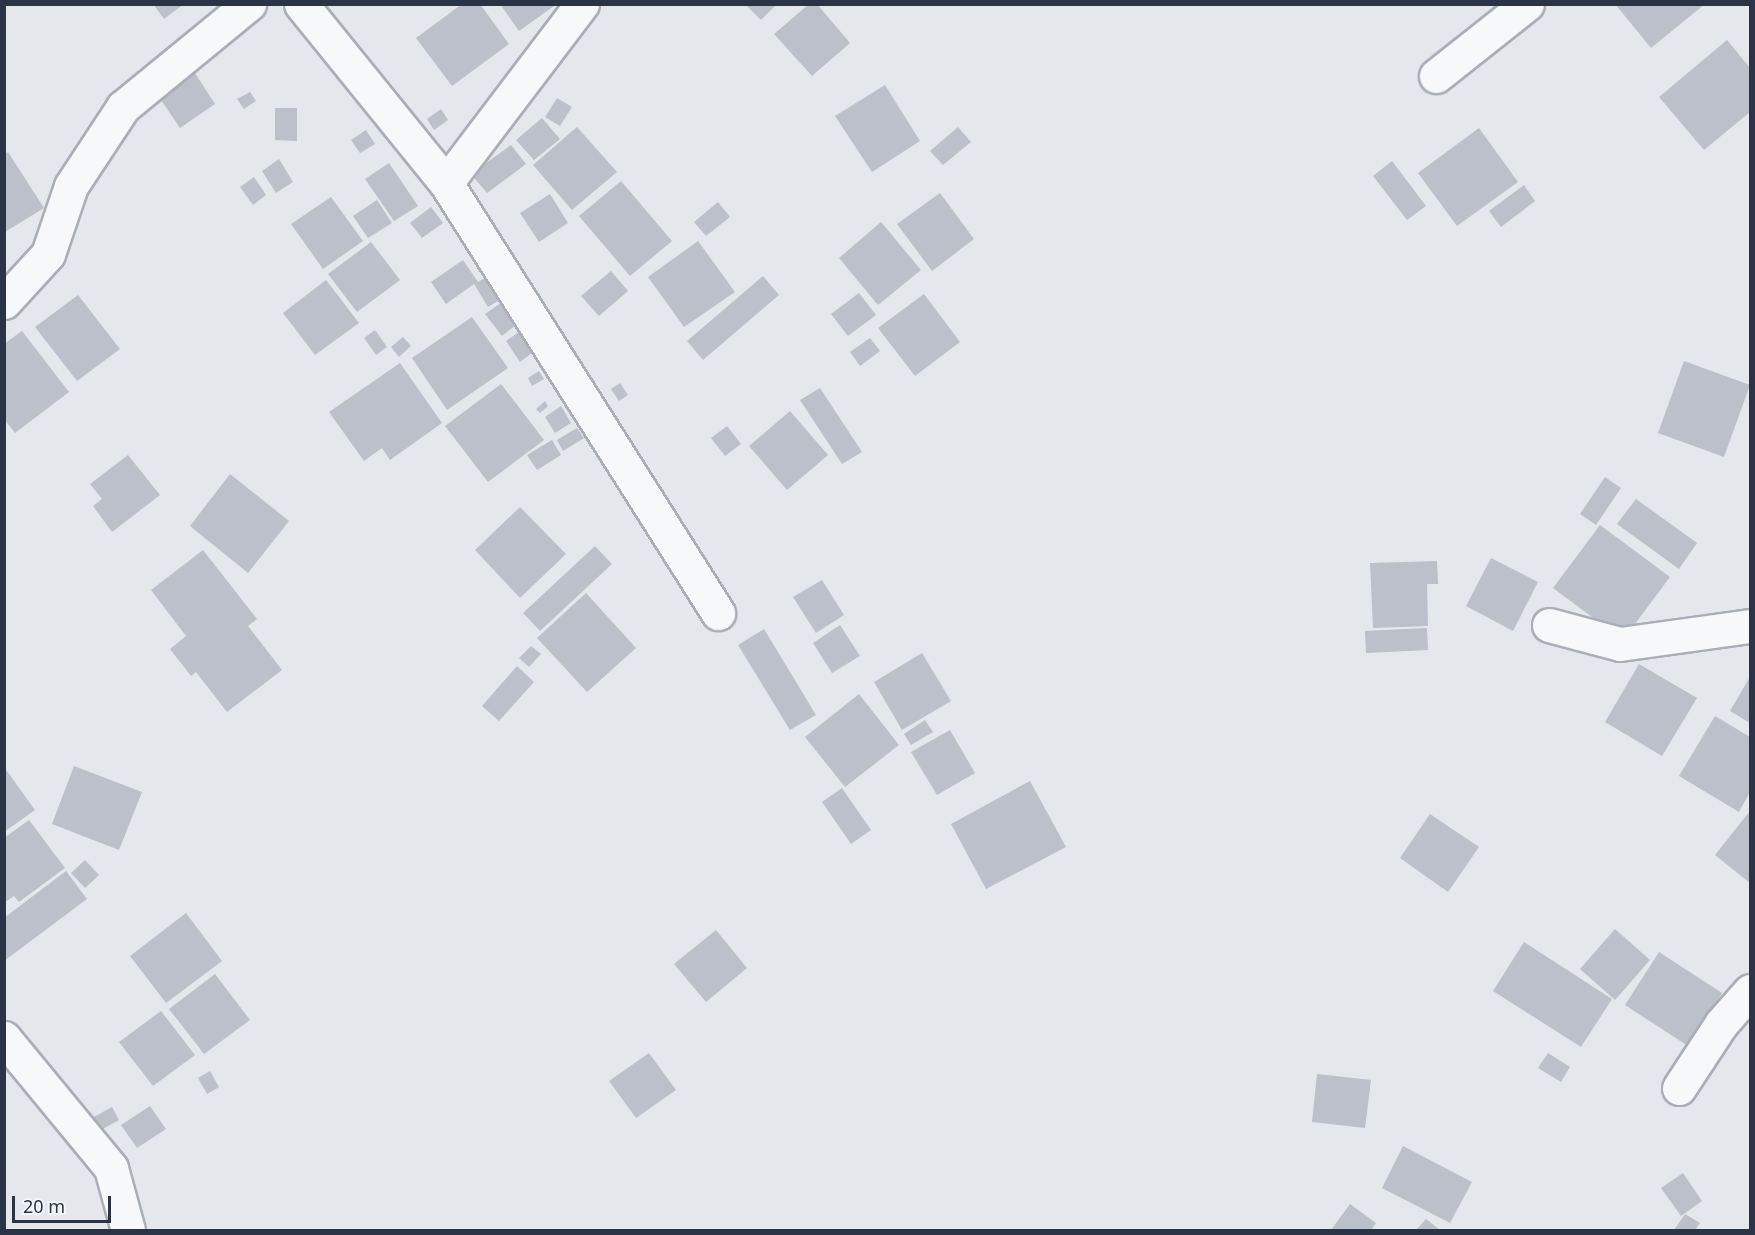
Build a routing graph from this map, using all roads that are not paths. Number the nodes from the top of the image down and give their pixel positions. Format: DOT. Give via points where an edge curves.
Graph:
graph roads {
  1 [pos="249,4"];
  2 [pos="302,4"];
  3 [pos="582,4"];
  4 [pos="1527,4"];
  5 [pos="1436,76"];
  6 [pos="446,183"];
  7 [pos="17,280"];
  8 [pos="4,302"];
  9 [pos="718,614"];
  10 [pos="1549,626"];
  11 [pos="1750,626"];
  12 [pos="1750,991"];
  13 [pos="4,1038"];
  14 [pos="1680,1088"];
  15 [pos="128,1230"];
  1 -- 7 [label="street" via="123,107 71,186 48,254"];
  2 -- 6 [label="street"];
  3 -- 6 [label="street"];
  4 -- 5 [label="street"];
  6 -- 9 [label="street"];
  7 -- 8 [label="street"];
  10 -- 11 [label="street" via="1620,644"];
  12 -- 14 [label="street" via="1721,1024"];
  13 -- 15 [label="street" via="111,1168"];
}
